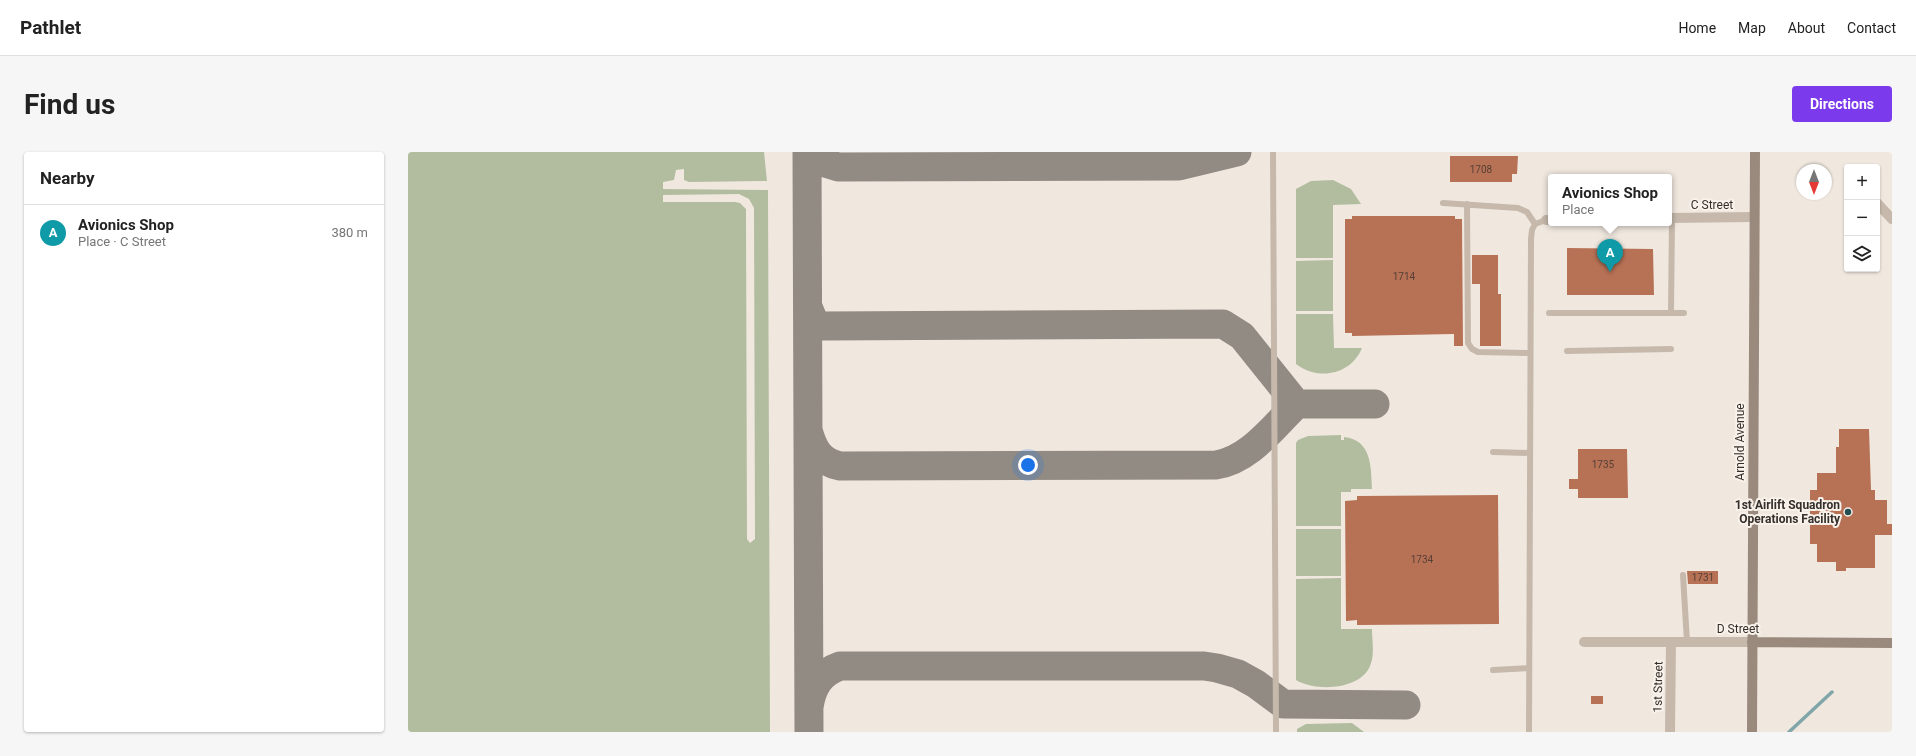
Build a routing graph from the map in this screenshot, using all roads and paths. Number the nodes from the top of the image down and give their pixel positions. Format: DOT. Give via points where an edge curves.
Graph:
graph roads {
  1 [pos="1273,152"];
  2 [pos="1755,152"];
  3 [pos="1443,203"];
  4 [pos="1467,204"];
  5 [pos="1880,206"];
  6 [pos="1754,217"];
  7 [pos="1672,218"];
  8 [pos="1892,219"];
  9 [pos="1548,220"];
  10 [pos="1535,224"];
  11 [pos="1670,226"];
  12 [pos="1549,313"];
  13 [pos="1671,313"];
  14 [pos="1684,313"];
  15 [pos="1671,349"];
  16 [pos="1567,351"];
  17 [pos="1530,353"];
  18 [pos="1493,452"];
  19 [pos="1530,453"];
  20 [pos="1683,575"];
  21 [pos="1584,642"];
  22 [pos="1671,642"];
  23 [pos="1687,642"];
  24 [pos="1752,642"];
  25 [pos="1892,643"];
  26 [pos="1529,668"];
  27 [pos="1494,670"];
  28 [pos="1276,732"];
  29 [pos="1529,732"];
  30 [pos="1670,732"];
  31 [pos="1752,732"];
  1 -- 28 [label="lane"];
  2 -- 6 [label="street, Arnold Avenue"];
  3 -- 4 [label="lane"];
  4 -- 10 [label="lane" via="1518,208 1527,212"];
  4 -- 17 [label="lane" via="1468,343 1478,352"];
  5 -- 8 [label="street"];
  6 -- 7 [label="street, C Street"];
  6 -- 24 [label="street, Arnold Avenue"];
  9 -- 10 [label="lane"];
  10 -- 17 [label="lane" via="1531,238"];
  11 -- 13 [label="lane"];
  12 -- 13 [label="lane"];
  13 -- 14 [label="lane"];
  15 -- 16 [label="lane"];
  17 -- 19 [label="lane"];
  18 -- 19 [label="lane"];
  19 -- 26 [label="lane"];
  20 -- 23 [label="lane"];
  21 -- 22 [label="street, D Street"];
  22 -- 23 [label="street, D Street"];
  22 -- 30 [label="street, 1st Street"];
  23 -- 24 [label="street, D Street"];
  24 -- 25 [label="street, D Street"];
  24 -- 31 [label="street, Arnold Avenue"];
  26 -- 27 [label="lane"];
  26 -- 29 [label="lane"];
}
